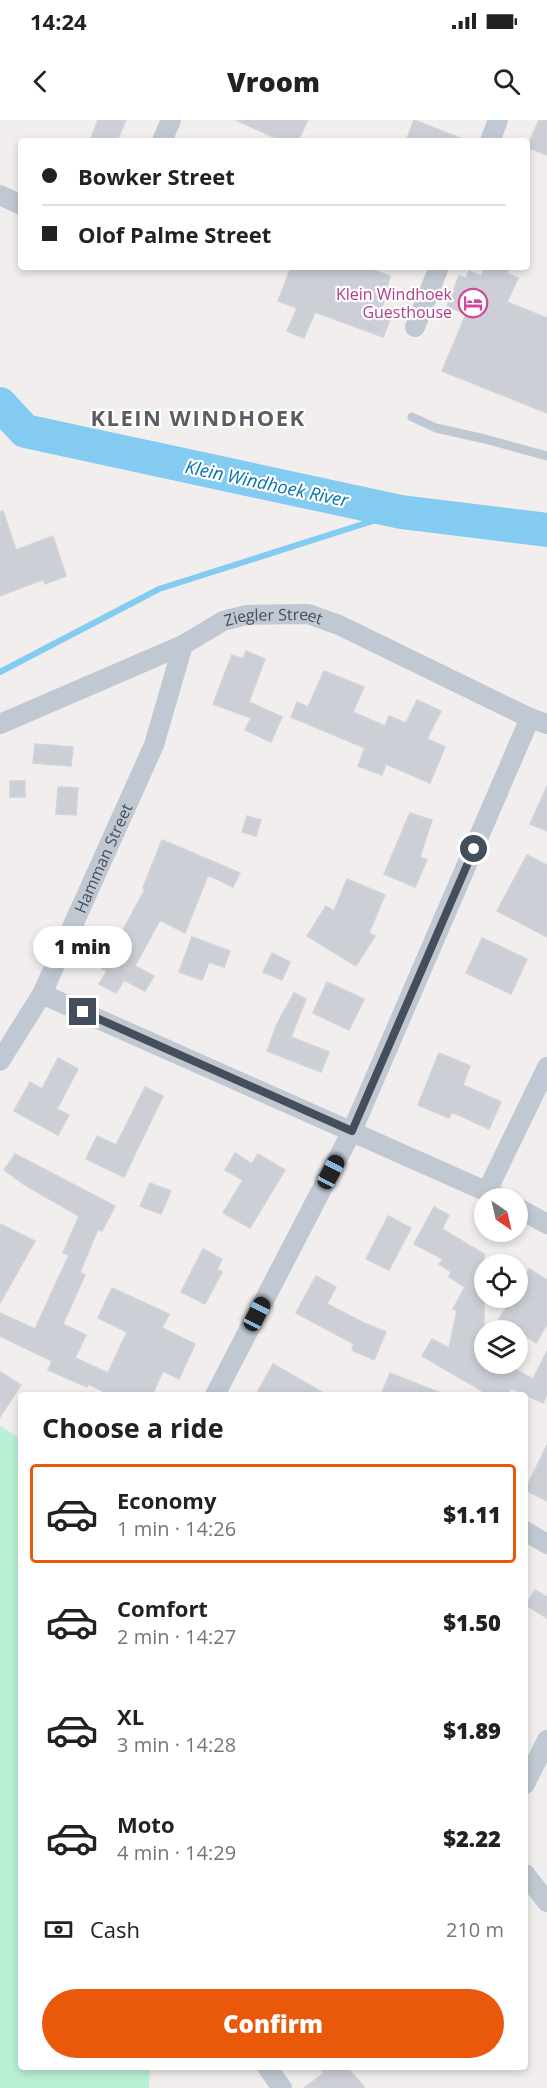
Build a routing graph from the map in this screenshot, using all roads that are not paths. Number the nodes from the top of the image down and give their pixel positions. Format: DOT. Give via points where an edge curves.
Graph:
graph roads {
  1 [pos="171,120"];
  2 [pos="498,120"];
  3 [pos="163,138"];
  4 [pos="491,138"];
  5 [pos="0,195"];
  6 [pos="18,204"];
  7 [pos="438,270"];
  8 [pos="415,327"];
  9 [pos="412,417"];
  10 [pos="547,456"];
  11 [pos="183,645"];
  12 [pos="538,721"];
  13 [pos="0,724"];
  14 [pos="42,994"];
  15 [pos="0,1061"];
  16 [pos="547,1067"];
  17 [pos="352,1131"];
  18 [pos="478,1188"];
  19 [pos="497,1188"];
  20 [pos="528,1214"];
  21 [pos="547,1224"];
  22 [pos="217,1392"];
  23 [pos="528,1533"];
  24 [pos="547,1544"];
  25 [pos="547,1740"];
  26 [pos="528,1778"];
  27 [pos="528,1878"];
  28 [pos="547,1902"];
  29 [pos="269,2070"];
  30 [pos="282,2088"];
  1 -- 3 [label="street"];
  2 -- 4 [label="street"];
  5 -- 6 [label="street"];
  7 -- 8 [label="street"];
  9 -- 10 [label="lane" via="436,428"];
  11 -- 12 [label="street, Ziegler Street" via="223,621 246,615 308,614 339,625"];
  11 -- 13 [label="street, Ziegler Street"];
  11 -- 14 [label="street, Hamman Street" via="154,745"];
  12 -- 17 [label="street"];
  14 -- 15 [label="street, Hamman Street"];
  14 -- 17 [label="street"];
  16 -- 19 [label="street"];
  17 -- 18 [label="street"];
  17 -- 22 [label="street"];
  20 -- 21 [label="street"];
  23 -- 24 [label="street"];
  25 -- 26 [label="street"];
  27 -- 28 [label="street"];
  29 -- 30 [label="street"];
}
